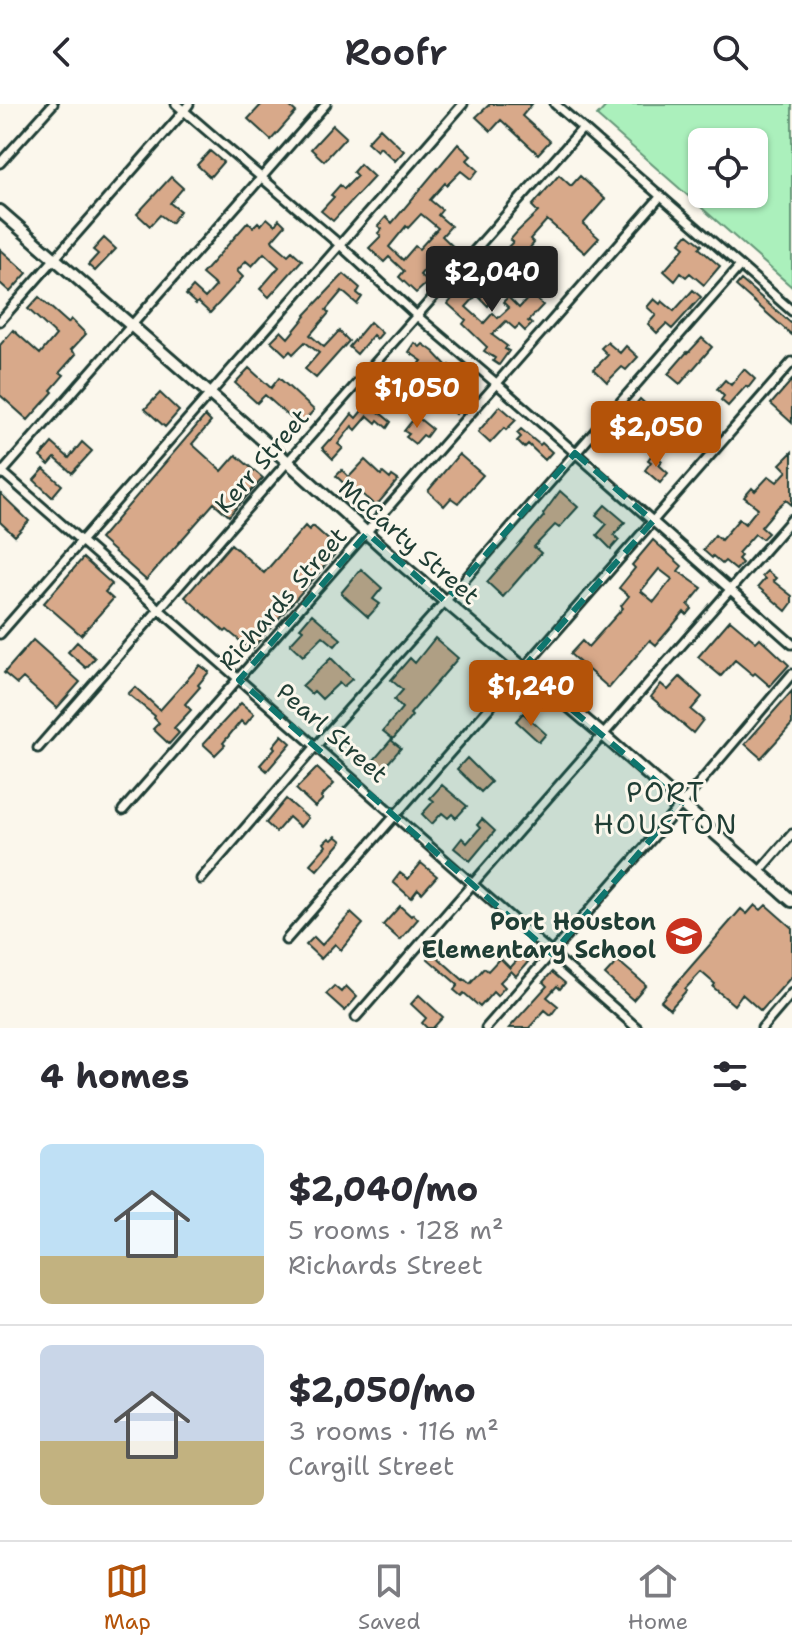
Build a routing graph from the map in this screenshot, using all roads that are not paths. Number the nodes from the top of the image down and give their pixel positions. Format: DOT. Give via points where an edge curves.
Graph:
graph roads {
  1 [pos="53,104"];
  2 [pos="176,104"];
  3 [pos="326,104"];
  4 [pos="463,104"];
  5 [pos="555,104"];
  6 [pos="186,107"];
  7 [pos="582,129"];
  8 [pos="0,163"];
  9 [pos="261,177"];
  10 [pos="661,196"];
  11 [pos="0,211"];
  12 [pos="340,245"];
  13 [pos="55,259"];
  14 [pos="740,266"];
  15 [pos="792,311"];
  16 [pos="417,316"];
  17 [pos="0,321"];
  18 [pos="131,326"];
  19 [pos="792,362"];
  20 [pos="496,383"];
  21 [pos="210,394"];
  22 [pos="575,453"];
  23 [pos="288,462"];
  24 [pos="1,473"];
  25 [pos="792,519"];
  26 [pos="653,521"];
  27 [pos="367,533"];
  28 [pos="82,541"];
  29 [pos="730,590"];
  30 [pos="445,601"];
  31 [pos="158,609"];
  32 [pos="0,634"];
  33 [pos="792,644"];
  34 [pos="523,668"];
  35 [pos="792,674"];
  36 [pos="239,680"];
  37 [pos="603,735"];
  38 [pos="316,745"];
  39 [pos="38,748"];
  40 [pos="682,803"];
  41 [pos="123,810"];
  42 [pos="395,815"];
  43 [pos="792,834"];
  44 [pos="759,872"];
  45 [pos="201,879"];
  46 [pos="472,884"];
  47 [pos="792,901"];
  48 [pos="286,940"];
  49 [pos="552,954"];
  50 [pos="792,993"];
  51 [pos="356,1017"];
  52 [pos="626,1025"];
  53 [pos="486,1028"];
  54 [pos="637,1028"];
  55 [pos="762,1028"];
  1 -- 8 [label="street"];
  2 -- 6 [label="street"];
  3 -- 9 [label="street"];
  4 -- 12 [label="street"];
  5 -- 7 [label="street"];
  6 -- 9 [label="street"];
  6 -- 13 [label="street"];
  7 -- 10 [label="street"];
  7 -- 16 [label="street, Kerr Street"];
  9 -- 12 [label="street"];
  9 -- 18 [label="street"];
  10 -- 14 [label="street"];
  10 -- 20 [label="street, Richards Street"];
  11 -- 13 [label="main road, McCarty Street"];
  12 -- 16 [label="street"];
  12 -- 21 [label="street"];
  13 -- 17 [label="street"];
  13 -- 18 [label="main road, McCarty Street"];
  14 -- 15 [label="street"];
  14 -- 22 [label="street"];
  16 -- 20 [label="street"];
  16 -- 23 [label="street, Kerr Street"];
  18 -- 21 [label="main road, McCarty Street"];
  18 -- 24 [label="street"];
  19 -- 26 [label="street"];
  20 -- 22 [label="street"];
  20 -- 27 [label="street, Richards Street"];
  21 -- 23 [label="main road, McCarty Street"];
  21 -- 28 [label="street"];
  22 -- 26 [label="street"];
  22 -- 30 [label="street"];
  23 -- 27 [label="main road, McCarty Street"];
  23 -- 31 [label="street, Kerr Street"];
  24 -- 28 [label="street, Pearl Street"];
  25 -- 29 [label="street"];
  26 -- 29 [label="street"];
  26 -- 34 [label="street"];
  27 -- 30 [label="main road, McCarty Street"];
  27 -- 36 [label="street, Richards Street"];
  28 -- 31 [label="street, Pearl Street"];
  28 -- 32 [label="street"];
  29 -- 33 [label="street"];
  29 -- 37 [label="street"];
  30 -- 34 [label="main road, McCarty Street"];
  30 -- 38 [label="street"];
  31 -- 36 [label="street, Pearl Street"];
  31 -- 39 [label="street, Kerr Street"];
  34 -- 37 [label="main road, McCarty Street"];
  34 -- 42 [label="street"];
  35 -- 40 [label="street"];
  36 -- 38 [label="street, Pearl Street"];
  36 -- 41 [label="street, Richards Street"];
  37 -- 40 [label="main road, McCarty Street"];
  37 -- 46 [label="street"];
  38 -- 42 [label="street, Pearl Street"];
  38 -- 45 [label="street"];
  40 -- 44 [label="main road, McCarty Street"];
  40 -- 49 [label="street"];
  42 -- 46 [label="street, Pearl Street"];
  42 -- 48 [label="street"];
  43 -- 44 [label="street"];
  44 -- 47 [label="main road, McCarty Street"];
  46 -- 49 [label="street, Pearl Street"];
  46 -- 51 [label="street"];
  49 -- 52 [label="street, Pearl Street"];
  49 -- 53 [label="street"];
  50 -- 55 [label="street"];
  52 -- 54 [label="street, Pearl Street"];
}
